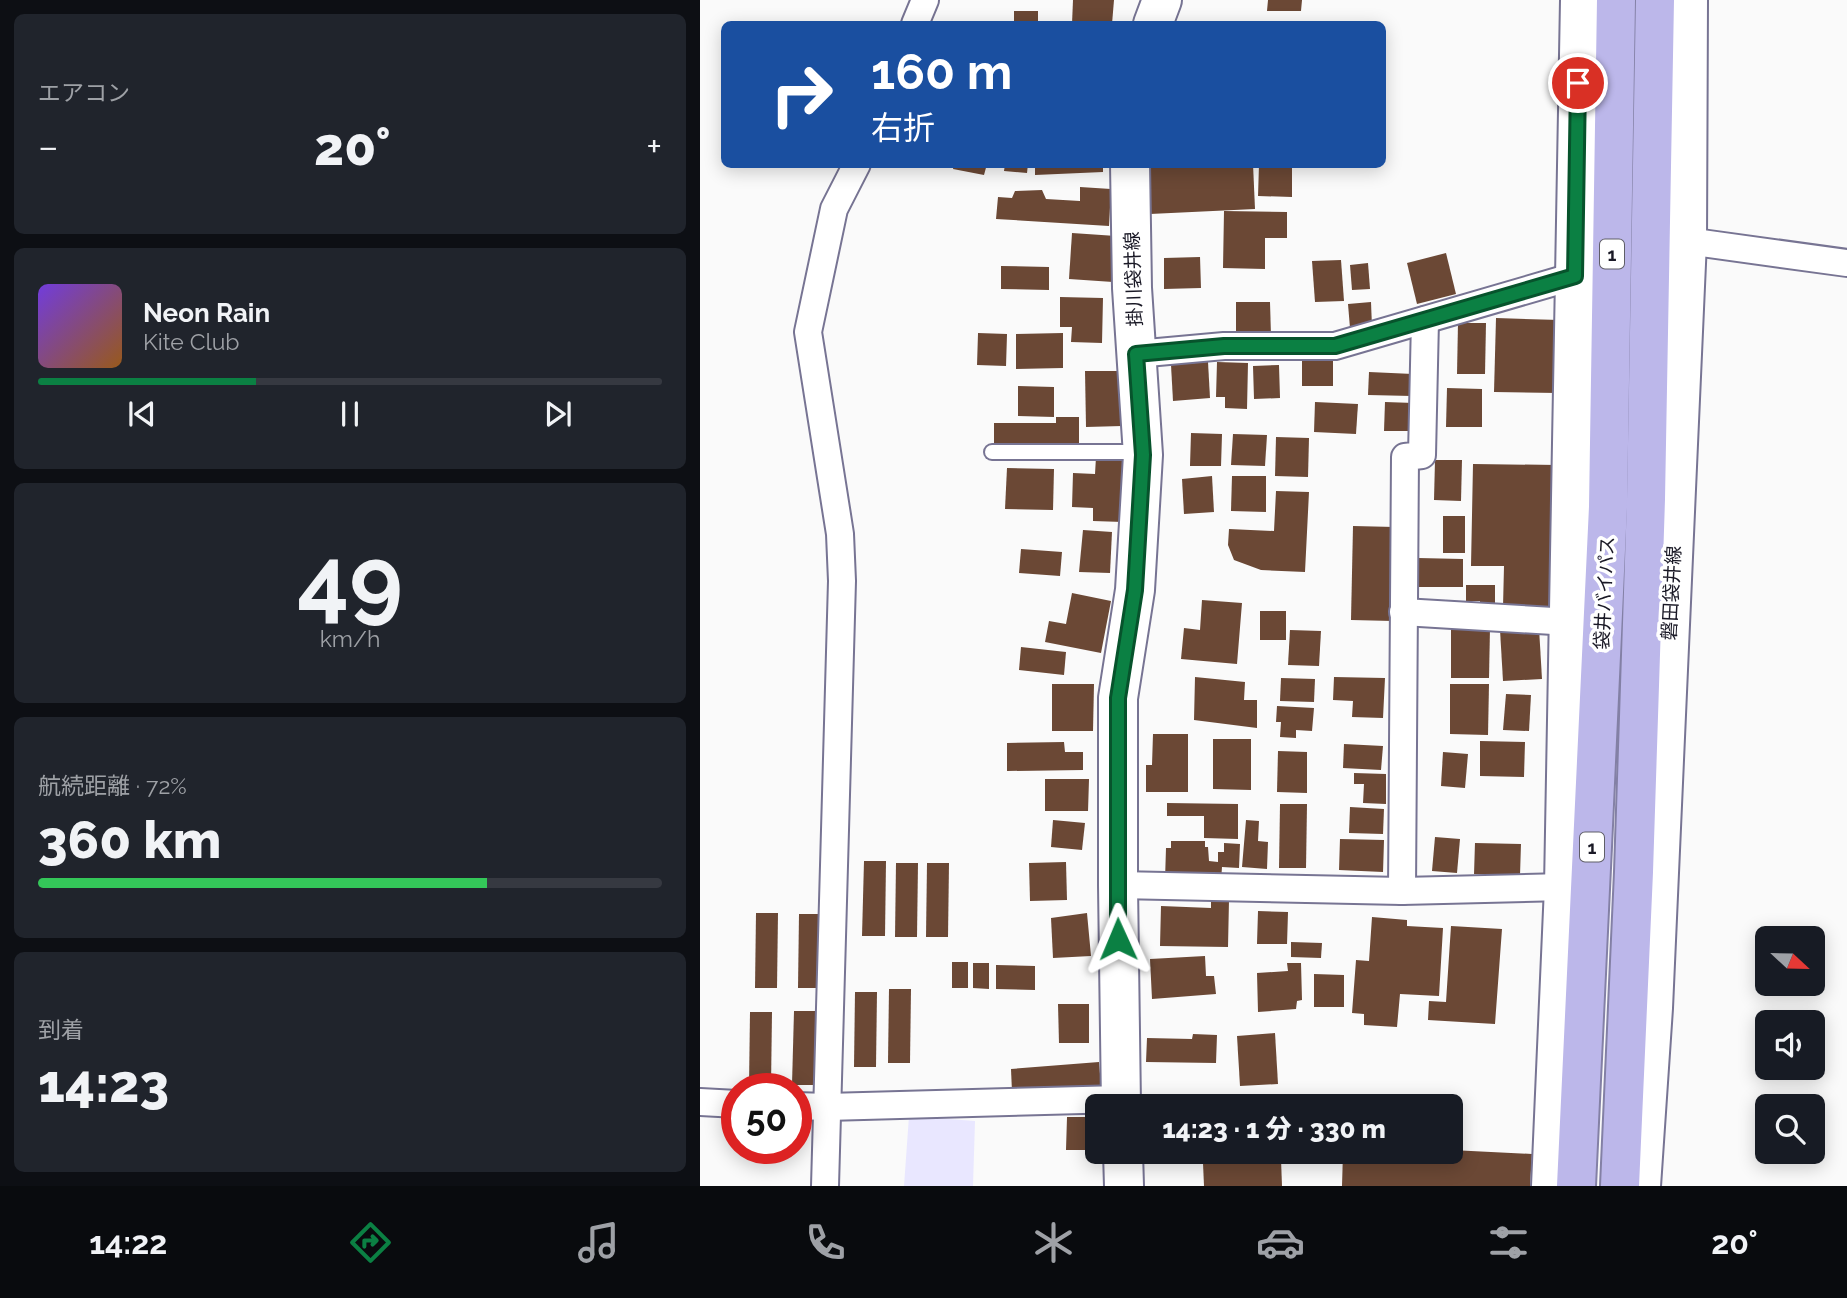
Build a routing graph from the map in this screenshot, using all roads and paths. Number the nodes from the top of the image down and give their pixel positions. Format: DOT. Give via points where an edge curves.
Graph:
graph roads {
  1 [pos="925,0"];
  2 [pos="1162,0"];
  3 [pos="1580,0"];
  4 [pos="1616,0"];
  5 [pos="1655,0"];
  6 [pos="1688,0"];
  7 [pos="916,21"];
  8 [pos="1154,21"];
  9 [pos="855,168"];
  10 [pos="1130,168"];
  11 [pos="1687,241"];
  12 [pos="1847,263"];
  13 [pos="1575,276"];
  14 [pos="1425,320"];
  15 [pos="1136,354"];
  16 [pos="992,452"];
  17 [pos="1143,452"];
  18 [pos="1403,612"];
  19 [pos="1570,622"];
  20 [pos="1118,885"];
  21 [pos="1564,887"];
  22 [pos="1402,891"];
  23 [pos="1121,1094"];
  24 [pos="700,1102"];
  25 [pos="721,1103"];
  26 [pos="1085,1103"];
  27 [pos="812,1107"];
  28 [pos="827,1107"];
  29 [pos="1123,1164"];
  30 [pos="825,1186"];
  31 [pos="1124,1186"];
  32 [pos="1551,1186"];
  33 [pos="1576,1186"];
  34 [pos="1620,1186"];
  35 [pos="1641,1186"];
  1 -- 7 [label="street"];
  2 -- 8 [label="main road"];
  3 -- 13 [label="main road"];
  4 -- 33 [label="highway, 袋井バイパス / 1" via="1608,507"];
  5 -- 34 [label="highway, 袋井バイパス / 1" via="1646,499"];
  6 -- 11 [label="main road, 磐田袋井線"];
  9 -- 28 [label="street" via="834,209 808,332 840,534 842,581"];
  10 -- 15 [label="main road, 掛川袋井線"];
  11 -- 12 [label="street"];
  11 -- 35 [label="main road, 磐田袋井線"];
  13 -- 14 [label="street"];
  13 -- 19 [label="main road"];
  14 -- 15 [label="street" via="1335,346 1224,346"];
  14 -- 18 [label="street" via="1422,455 1405,457"];
  15 -- 17 [label="main road, 掛川袋井線"];
  16 -- 17 [label="lane"];
  17 -- 20 [label="main road, 掛川袋井線" via="1135,590 1118,698"];
  18 -- 19 [label="street"];
  18 -- 22 [label="street"];
  19 -- 21 [label="main road"];
  20 -- 22 [label="street"];
  20 -- 23 [label="main road, 掛川袋井線"];
  21 -- 22 [label="street"];
  21 -- 32 [label="main road"];
  24 -- 25 [label="street"];
  26 -- 28 [label="street"];
  27 -- 28 [label="street"];
  28 -- 30 [label="street"];
  29 -- 31 [label="main road"];
}
